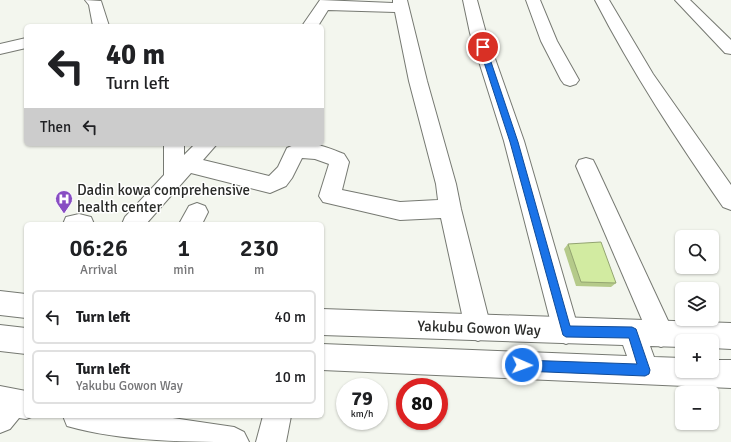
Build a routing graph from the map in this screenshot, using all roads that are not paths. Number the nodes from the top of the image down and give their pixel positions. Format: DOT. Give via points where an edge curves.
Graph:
graph roads {
  1 [pos="92,0"];
  2 [pos="470,0"];
  3 [pos="533,0"];
  4 [pos="602,0"];
  5 [pos="682,0"];
  6 [pos="326,2"];
  7 [pos="401,4"];
  8 [pos="101,24"];
  9 [pos="311,24"];
  10 [pos="24,43"];
  11 [pos="0,49"];
  12 [pos="731,49"];
  13 [pos="570,80"];
  14 [pos="175,146"];
  15 [pos="205,146"];
  16 [pos="586,166"];
  17 [pos="181,170"];
  18 [pos="724,180"];
  19 [pos="731,201"];
  20 [pos="450,209"];
  21 [pos="135,222"];
  22 [pos="0,304"];
  23 [pos="24,306"];
  24 [pos="324,322"];
  25 [pos="478,328"];
  26 [pos="566,331"];
  27 [pos="632,332"];
  28 [pos="661,334"];
  29 [pos="731,336"];
  30 [pos="0,338"];
  31 [pos="24,341"];
  32 [pos="324,357"];
  33 [pos="645,370"];
  34 [pos="731,374"];
  35 [pos="83,418"];
  36 [pos="277,418"];
  37 [pos="135,435"];
  38 [pos="234,442"];
  39 [pos="271,442"];
  1 -- 8 [label="main road" via="96,4"];
  2 -- 26 [label="main road" via="478,33 514,142"];
  3 -- 13 [label="main road" via="554,52"];
  4 -- 18 [label="main road" via="654,88"];
  5 -- 12 [label="main road"];
  6 -- 7 [label="main road"];
  6 -- 9 [label="main road"];
  7 -- 20 [label="main road"];
  10 -- 11 [label="main road"];
  14 -- 17 [label="main road"];
  15 -- 17 [label="main road"];
  16 -- 28 [label="main road"];
  17 -- 20 [label="main road" via="270,185 280,180 294,153 304,150 337,159 339,162 330,196 400,211"];
  17 -- 21 [label="main road"];
  18 -- 19 [label="main road"];
  20 -- 25 [label="main road"];
  22 -- 23 [label="main road"];
  24 -- 25 [label="main road, Yakubu Gowon Way"];
  25 -- 26 [label="main road, Yakubu Gowon Way"];
  26 -- 27 [label="main road, Yakubu Gowon Way"];
  27 -- 28 [label="main road, Yakubu Gowon Way"];
  27 -- 33 [label="main road"];
  28 -- 29 [label="main road, Yakubu Gowon Way"];
  30 -- 31 [label="main road"];
  32 -- 33 [label="main road"];
  33 -- 34 [label="main road"];
  35 -- 37 [label="main road"];
  36 -- 39 [label="main road"];
  37 -- 38 [label="main road"];
}
